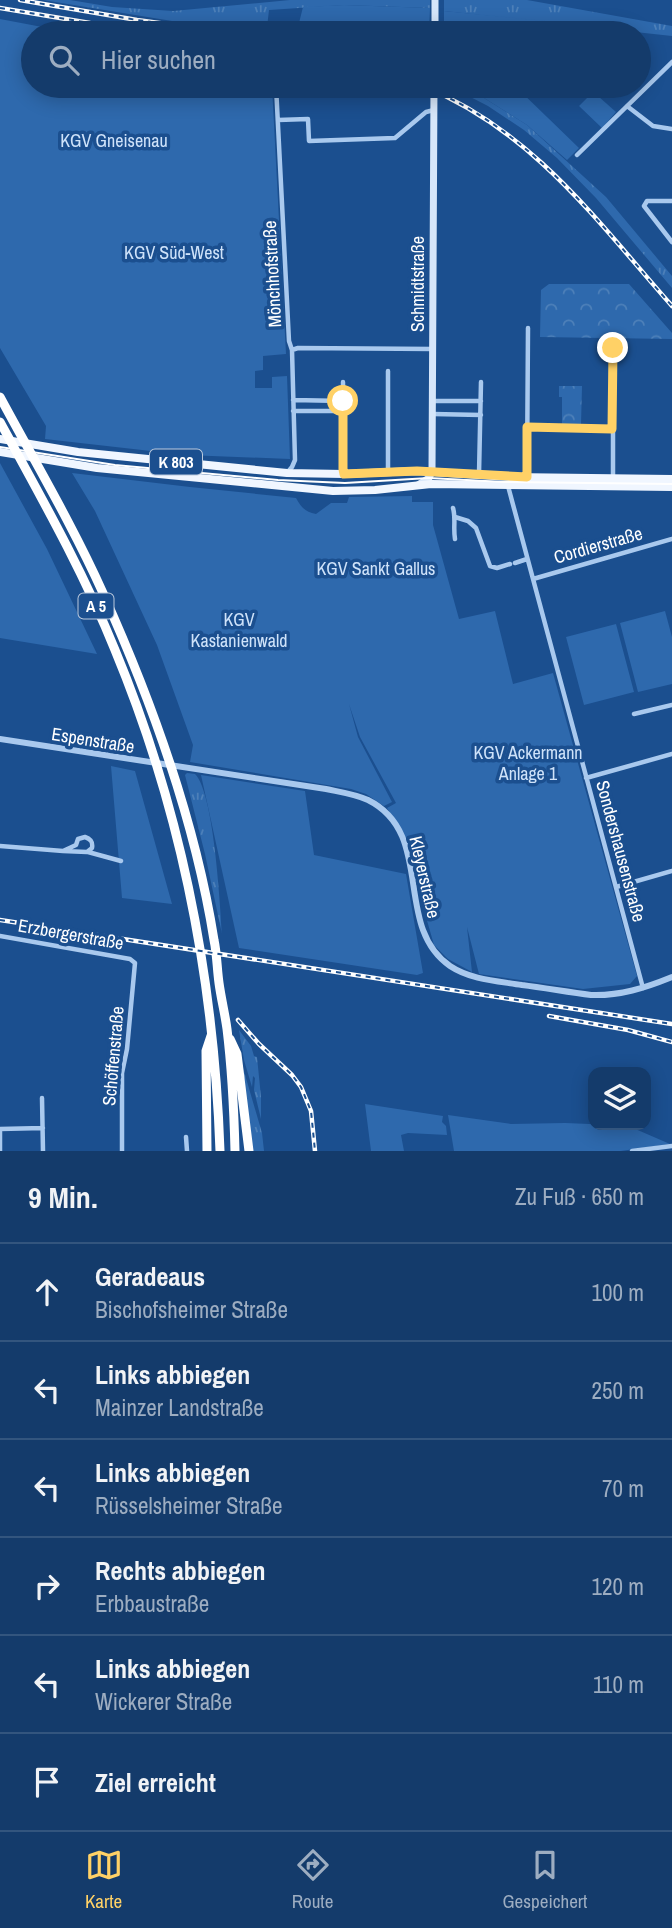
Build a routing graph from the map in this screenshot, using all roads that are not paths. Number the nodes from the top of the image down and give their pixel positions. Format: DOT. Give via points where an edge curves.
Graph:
graph roads {
  1 [pos="435,0"];
  2 [pos="435,21"];
  3 [pos="672,62"];
  4 [pos="651,83"];
  5 [pos="277,98"];
  6 [pos="434,98"];
  7 [pos="635,98"];
  8 [pos="627,106"];
  9 [pos="434,110"];
  10 [pos="278,120"];
  11 [pos="672,129"];
  12 [pos="577,155"];
  13 [pos="672,201"];
  14 [pos="672,242"];
  15 [pos="528,328"];
  16 [pos="613,348"];
  17 [pos="433,349"];
  18 [pos="292,350"];
  19 [pos="388,371"];
  20 [pos="343,382"];
  21 [pos="481,382"];
  22 [pos="0,397"];
  23 [pos="293,400"];
  24 [pos="343,401"];
  25 [pos="432,401"];
  26 [pos="481,401"];
  27 [pos="293,411"];
  28 [pos="343,411"];
  29 [pos="433,414"];
  30 [pos="481,415"];
  31 [pos="527,427"];
  32 [pos="612,429"];
  33 [pos="2,431"];
  34 [pos="0,452"];
  35 [pos="432,457"];
  36 [pos="295,460"];
  37 [pos="432,472"];
  38 [pos="287,473"];
  39 [pos="388,473"];
  40 [pos="452,473"];
  41 [pos="305,474"];
  42 [pos="344,474"];
  43 [pos="479,475"];
  44 [pos="527,477"];
  45 [pos="613,478"];
  46 [pos="672,479"];
  47 [pos="448,484"];
  48 [pos="417,485"];
  49 [pos="508,485"];
  50 [pos="672,487"];
  51 [pos="453,508"];
  52 [pos="455,517"];
  53 [pos="455,538"];
  54 [pos="672,539"];
  55 [pos="527,559"];
  56 [pos="533,579"];
  57 [pos="672,705"];
  58 [pos="634,713"];
  59 [pos="0,739"];
  60 [pos="672,754"];
  61 [pos="183,767"];
  62 [pos="586,778"];
  63 [pos="76,845"];
  64 [pos="0,846"];
  65 [pos="63,850"];
  66 [pos="85,852"];
  67 [pos="121,861"];
  68 [pos="672,871"];
  69 [pos="616,887"];
  70 [pos="0,936"];
  71 [pos="135,963"];
  72 [pos="672,977"];
  73 [pos="643,988"];
  74 [pos="227,1031"];
  75 [pos="211,1034"];
  76 [pos="42,1098"];
  77 [pos="43,1128"];
  78 [pos="0,1129"];
  79 [pos="186,1137"];
  80 [pos="672,1146"];
  81 [pos="0,1151"];
  82 [pos="43,1151"];
  83 [pos="122,1151"];
  84 [pos="187,1151"];
  85 [pos="207,1151"];
  86 [pos="220,1151"];
  87 [pos="235,1151"];
  88 [pos="248,1151"];
  89 [pos="632,1151"];
  1 -- 2 [label="main road"];
  3 -- 4 [label="street"];
  5 -- 10 [label="street, Mönchhofstraße"];
  6 -- 9 [label="main road, Schmidtstraße"];
  7 -- 8 [label="street"];
  8 -- 11 [label="street" via="653,126"];
  8 -- 12 [label="street"];
  9 -- 10 [label="street" via="395,138 309,141 308,119"];
  9 -- 17 [label="main road, Schmidtstraße"];
  10 -- 18 [label="street, Mönchhofstraße"];
  13 -- 14 [label="street" via="647,201 644,206"];
  15 -- 31 [label="street"];
  16 -- 32 [label="street"];
  17 -- 18 [label="street"];
  17 -- 25 [label="main road, Schmidtstraße"];
  18 -- 23 [label="street, Mönchhofstraße"];
  19 -- 39 [label="street"];
  20 -- 24 [label="street"];
  21 -- 26 [label="street"];
  22 -- 74 [label="highway, A 5" via="102,590 175,774 215,942"];
  23 -- 24 [label="street"];
  23 -- 27 [label="street, Mönchhofstraße"];
  24 -- 28 [label="street"];
  25 -- 26 [label="street"];
  25 -- 29 [label="main road, Schmidtstraße"];
  26 -- 30 [label="street"];
  27 -- 28 [label="street"];
  27 -- 36 [label="street, Mönchhofstraße"];
  28 -- 42 [label="street"];
  29 -- 30 [label="street"];
  29 -- 35 [label="main road, Schmidtstraße"];
  30 -- 43 [label="street"];
  31 -- 32 [label="street"];
  31 -- 44 [label="street"];
  32 -- 45 [label="street"];
  33 -- 38 [label="main road, K 803" via="97,454"];
  33 -- 75 [label="highway, A 5" via="94,603 152,752 183,860"];
  34 -- 48 [label="main road, K 803" via="97,468 296,488 348,491"];
  35 -- 37 [label="main road, Schmidtstraße"];
  35 -- 40 [label="main road" via="441,469"];
  36 -- 38 [label="street"];
  36 -- 41 [label="street"];
  37 -- 39 [label="main road"];
  37 -- 40 [label="main road"];
  37 -- 47 [label="main road" via="438,481"];
  37 -- 48 [label="main road"];
  38 -- 41 [label="main road, K 803"];
  39 -- 42 [label="main road"];
  40 -- 43 [label="main road"];
  41 -- 42 [label="main road"];
  43 -- 44 [label="main road"];
  44 -- 45 [label="main road"];
  45 -- 46 [label="main road"];
  47 -- 48 [label="main road"];
  47 -- 49 [label="main road"];
  49 -- 50 [label="main road"];
  49 -- 55 [label="street, Sondershausenstraße"];
  51 -- 52 [label="street"];
  52 -- 53 [label="street"];
  52 -- 55 [label="street" via="476,528 492,568"];
  54 -- 56 [label="street, Cordierstraße"];
  55 -- 56 [label="street, Sondershausenstraße"];
  56 -- 62 [label="street, Sondershausenstraße"];
  57 -- 58 [label="street"];
  59 -- 61 [label="street, Espenstraße"];
  60 -- 62 [label="street"];
  61 -- 73 [label="street, Kleyerstraße" via="348,793 381,808 397,826 406,847 425,939 457,970 591,995"];
  62 -- 69 [label="street, Sondershausenstraße"];
  63 -- 65 [label="street"];
  63 -- 66 [label="street"];
  63 -- 66 [label="street" via="85,836 90,839 92,848"];
  64 -- 65 [label="street"];
  65 -- 66 [label="street"];
  66 -- 67 [label="street"];
  68 -- 69 [label="street"];
  69 -- 73 [label="street, Sondershausenstraße"];
  70 -- 71 [label="street, Erzbergerstraße"];
  71 -- 83 [label="street, Schöffenstraße" via="122,1073"];
  72 -- 73 [label="street, Kleyerstraße"];
  74 -- 87 [label="highway, A 5"];
  74 -- 88 [label="highway" via="237,1054"];
  75 -- 85 [label="highway" via="206,1051"];
  75 -- 86 [label="highway, A 5"];
  76 -- 77 [label="street"];
  77 -- 78 [label="street"];
  77 -- 82 [label="street"];
  78 -- 81 [label="street"];
  79 -- 84 [label="street"];
  80 -- 89 [label="street"];
}
